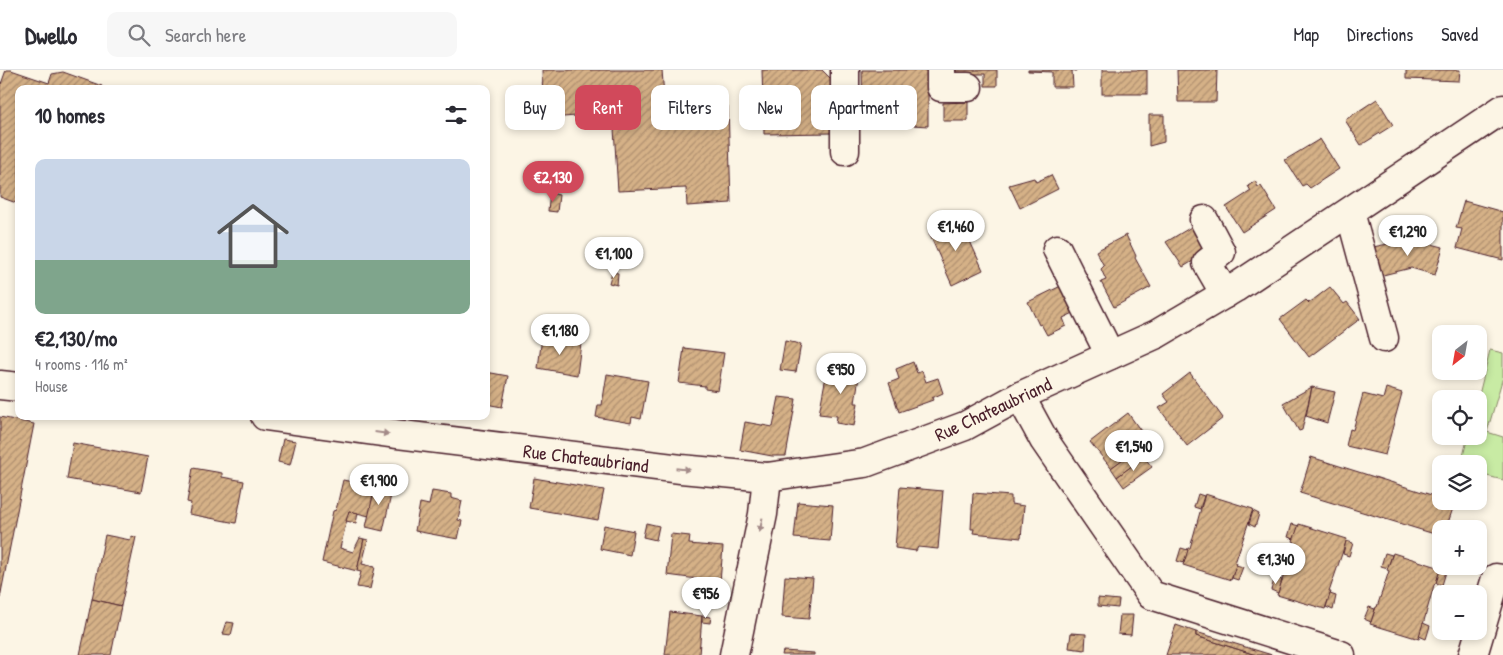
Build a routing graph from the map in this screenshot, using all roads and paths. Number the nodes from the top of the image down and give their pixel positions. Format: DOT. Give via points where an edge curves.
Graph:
graph roads {
  1 [pos="845,70"];
  2 [pos="941,70"];
  3 [pos="968,87"];
  4 [pos="1503,109"];
  5 [pos="845,151"];
  6 [pos="1350,212"];
  7 [pos="1204,220"];
  8 [pos="1057,249"];
  9 [pos="1225,294"];
  10 [pos="1384,338"];
  11 [pos="1110,355"];
  12 [pos="0,385"];
  13 [pos="15,387"];
  14 [pos="1020,396"];
  15 [pos="294,420"];
  16 [pos="767,477"];
  17 [pos="1503,579"];
  18 [pos="1496,601"];
  19 [pos="734,655"];
  20 [pos="1341,655"];
  21 [pos="1473,655"];
  1 -- 5 [label="street"];
  2 -- 3 [label="street" via="941,87"];
  4 -- 6 [label="street, Rue Chateaubriand"];
  6 -- 9 [label="street, Rue Chateaubriand"];
  6 -- 10 [label="street"];
  7 -- 9 [label="street" via="1221,252 1207,263"];
  8 -- 11 [label="street"];
  9 -- 11 [label="street, Rue Chateaubriand" via="1157,334"];
  11 -- 14 [label="street, Rue Chateaubriand"];
  12 -- 13 [label="street"];
  14 -- 16 [label="street, Rue Chateaubriand" via="966,426 865,463"];
  14 -- 20 [label="street" via="1044,440 1151,595"];
  15 -- 16 [label="street, Rue Chateaubriand, one-way" via="671,468"];
  16 -- 19 [label="street, one-way" via="763,514"];
  17 -- 18 [label="street" via="1496,578"];
  18 -- 21 [label="street"];
}
